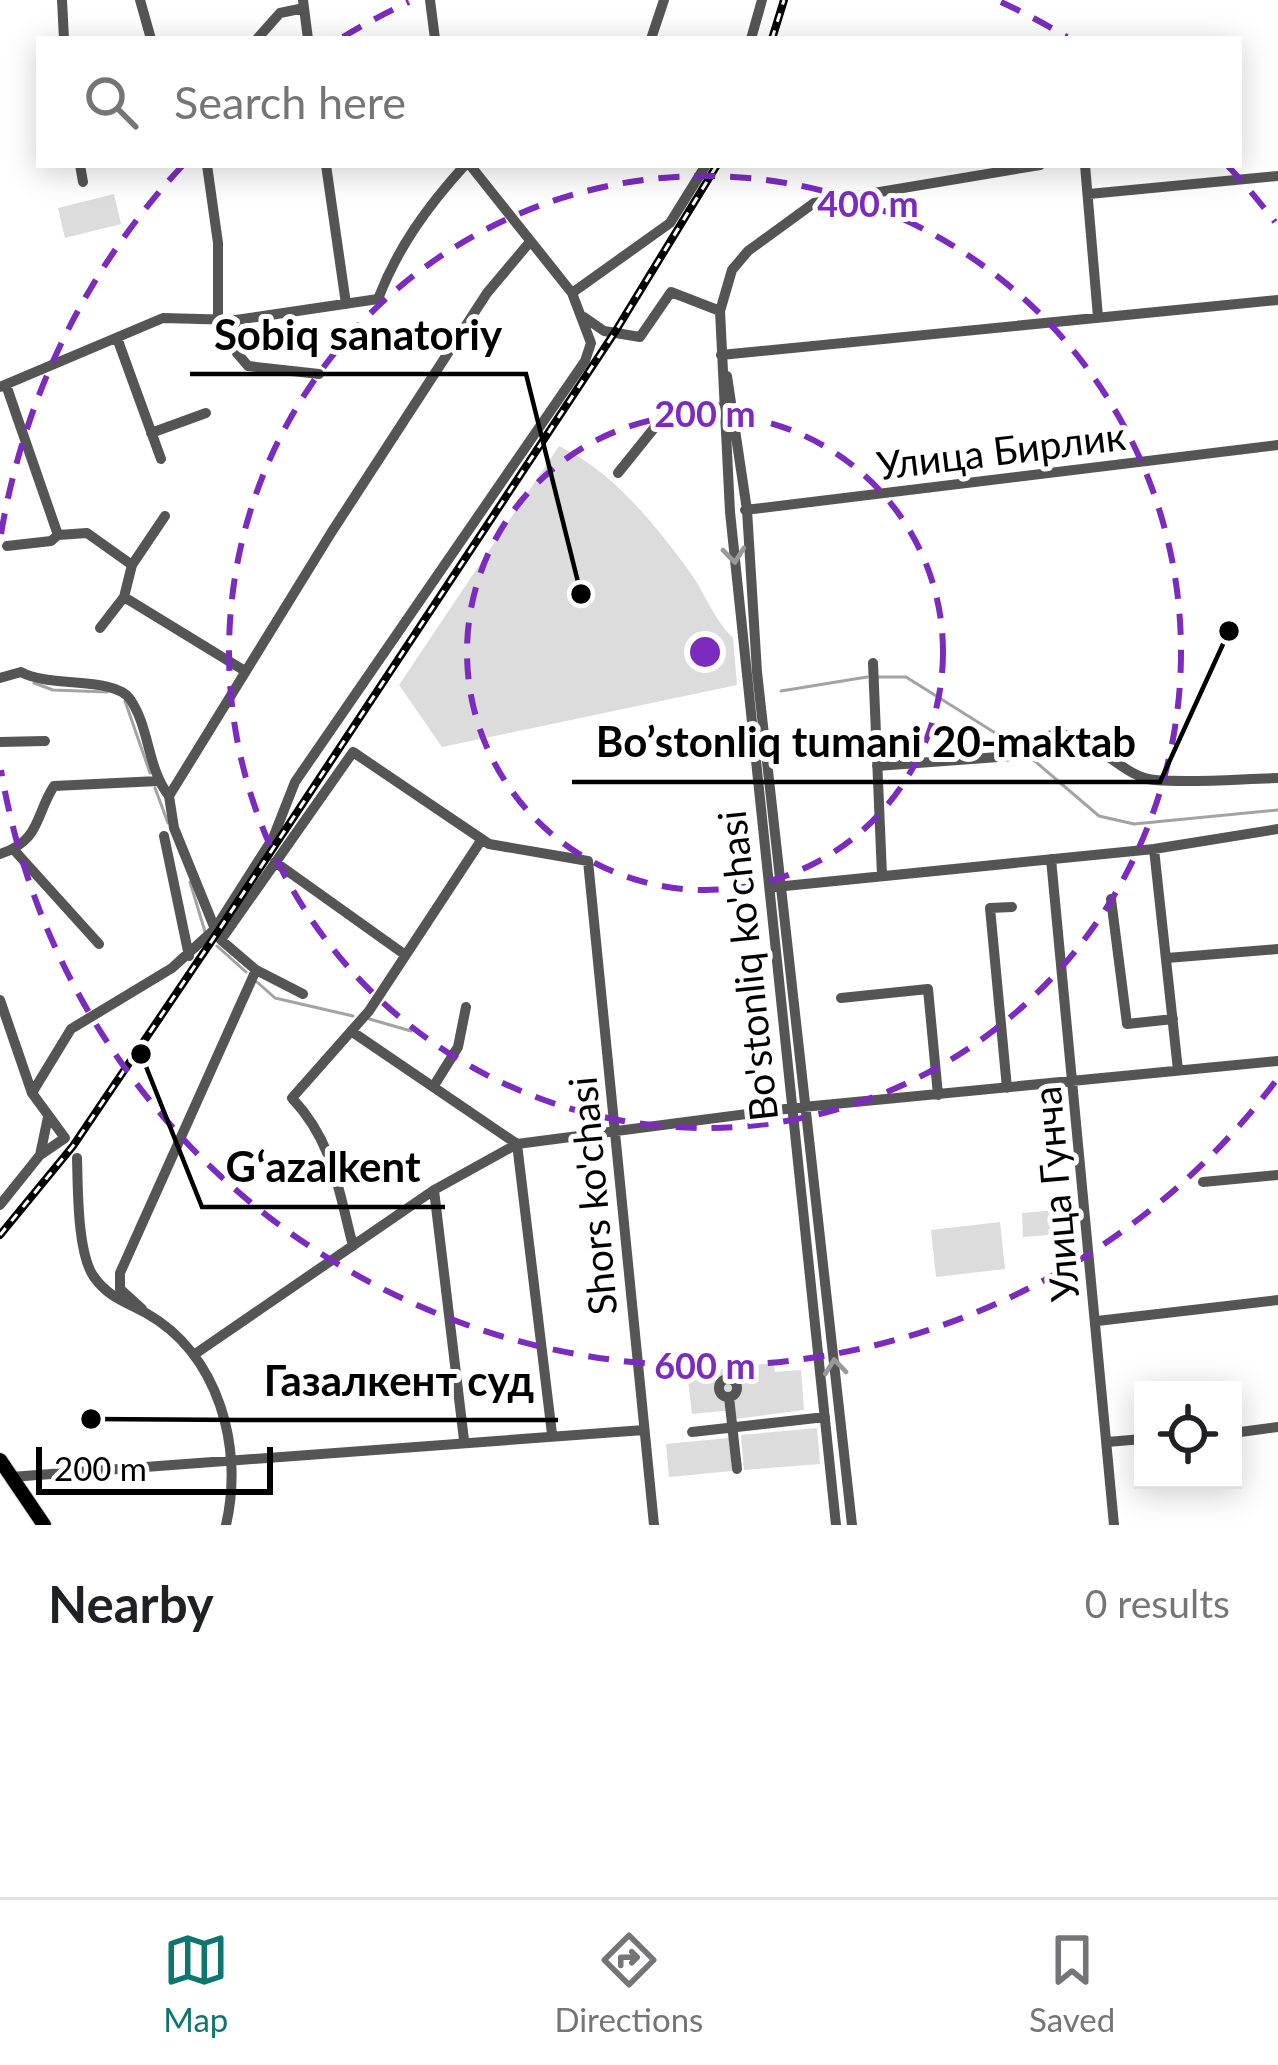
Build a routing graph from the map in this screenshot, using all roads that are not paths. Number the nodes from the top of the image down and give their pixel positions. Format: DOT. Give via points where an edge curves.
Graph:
graph roads {
  1 [pos="62,0"];
  2 [pos="140,0"];
  3 [pos="430,0"];
  4 [pos="664,0"];
  5 [pos="762,0"];
  6 [pos="304,4"];
  7 [pos="64,36"];
  8 [pos="150,36"];
  9 [pos="260,36"];
  10 [pos="308,36"];
  11 [pos="435,36"];
  12 [pos="652,36"];
  13 [pos="752,36"];
  14 [pos="81,168"];
  15 [pos="207,168"];
  16 [pos="326,168"];
  17 [pos="464,168"];
  18 [pos="469,168"];
  19 [pos="704,168"];
  20 [pos="1022,168"];
  21 [pos="1085,168"];
  22 [pos="1209,168"];
  23 [pos="1278,176"];
  24 [pos="83,182"];
  25 [pos="1211,182"];
  26 [pos="1089,194"];
  27 [pos="530,243"];
  28 [pos="572,293"];
  29 [pos="1278,300"];
  30 [pos="346,304"];
  31 [pos="720,310"];
  32 [pos="218,316"];
  33 [pos="584,317"];
  34 [pos="1098,317"];
  35 [pos="236,320"];
  36 [pos="117,338"];
  37 [pos="722,355"];
  38 [pos="319,374"];
  39 [pos="3,386"];
  40 [pos="722,407"];
  41 [pos="206,413"];
  42 [pos="151,433"];
  43 [pos="1278,445"];
  44 [pos="161,459"];
  45 [pos="618,472"];
  46 [pos="747,510"];
  47 [pos="730,512"];
  48 [pos="165,516"];
  49 [pos="58,535"];
  50 [pos="7,546"];
  51 [pos="132,566"];
  52 [pos="124,597"];
  53 [pos="100,628"];
  54 [pos="873,665"];
  55 [pos="245,671"];
  56 [pos="0,678"];
  57 [pos="45,741"];
  58 [pos="0,742"];
  59 [pos="877,766"];
  60 [pos="1278,778"];
  61 [pos="158,781"];
  62 [pos="170,796"];
  63 [pos="1278,829"];
  64 [pos="164,836"];
  65 [pos="482,839"];
  66 [pos="1154,849"];
  67 [pos="14,850"];
  68 [pos="0,854"];
  69 [pos="1051,859"];
  70 [pos="275,862"];
  71 [pos="882,875"];
  72 [pos="774,887"];
  73 [pos="1112,899"];
  74 [pos="1012,907"];
  75 [pos="215,929"];
  76 [pos="99,944"];
  77 [pos="1278,949"];
  78 [pos="404,954"];
  79 [pos="189,956"];
  80 [pos="1167,958"];
  81 [pos="256,970"];
  82 [pos="303,994"];
  83 [pos="841,998"];
  84 [pos="0,1000"];
  85 [pos="466,1007"];
  86 [pos="1173,1019"];
  87 [pos="351,1030"];
  88 [pos="1278,1061"];
  89 [pos="1178,1070"];
  90 [pos="1075,1081"];
  91 [pos="435,1084"];
  92 [pos="1007,1088"];
  93 [pos="32,1093"];
  94 [pos="938,1095"];
  95 [pos="799,1107"];
  96 [pos="48,1117"];
  97 [pos="617,1130"];
  98 [pos="517,1144"];
  99 [pos="40,1155"];
  100 [pos="77,1158"];
  101 [pos="1278,1174"];
  102 [pos="1203,1182"];
  103 [pos="434,1190"];
  104 [pos="0,1205"];
  105 [pos="353,1246"];
  106 [pos="1278,1300"];
  107 [pos="144,1311"];
  108 [pos="1097,1321"];
  109 [pos="195,1354"];
  110 [pos="729,1397"];
  111 [pos="840,1415"];
  112 [pos="823,1417"];
  113 [pos="732,1427"];
  114 [pos="1278,1427"];
  115 [pos="644,1430"];
  116 [pos="692,1432"];
  117 [pos="1242,1432"];
  118 [pos="552,1435"];
  119 [pos="464,1440"];
  120 [pos="1134,1440"];
  121 [pos="1107,1442"];
  122 [pos="233,1459"];
  123 [pos="0,1460"];
  124 [pos="737,1469"];
  125 [pos="11,1477"];
  126 [pos="44,1525"];
  127 [pos="226,1525"];
  128 [pos="654,1525"];
  129 [pos="836,1525"];
  130 [pos="852,1525"];
  131 [pos="1114,1525"];
  1 -- 7 [label="street"];
  2 -- 8 [label="street"];
  3 -- 11 [label="street"];
  4 -- 12 [label="street"];
  5 -- 13 [label="street"];
  6 -- 9 [label="street" via="280,13"];
  6 -- 10 [label="street"];
  14 -- 24 [label="street"];
  15 -- 32 [label="street"];
  16 -- 30 [label="street"];
  17 -- 30 [label="street" via="427,207 378,299"];
  18 -- 27 [label="street"];
  19 -- 28 [label="street" via="670,223"];
  20 -- 31 [label="street" via="814,203 748,251"];
  21 -- 26 [label="street"];
  22 -- 25 [label="street"];
  23 -- 25 [label="street"];
  25 -- 26 [label="street"];
  26 -- 34 [label="street"];
  27 -- 28 [label="street"];
  27 -- 55 [label="street" via="488,293"];
  28 -- 33 [label="street"];
  29 -- 34 [label="street"];
  30 -- 35 [label="street"];
  31 -- 33 [label="street" via="671,292 640,337 604,331"];
  31 -- 37 [label="street"];
  32 -- 35 [label="street"];
  32 -- 36 [label="street" via="164,318"];
  33 -- 75 [label="street" via="591,344 585,361 295,782 273,838"];
  34 -- 37 [label="street"];
  35 -- 38 [label="street" via="237,353 248,367"];
  36 -- 39 [label="street"];
  36 -- 42 [label="street"];
  37 -- 40 [label="street, Bo'stonliq ko'chasi"];
  37 -- 46 [label="street, Bo'stonliq ko'chasi"];
  39 -- 49 [label="street"];
  40 -- 45 [label="street" via="663,417"];
  40 -- 47 [label="street, Bo'stonliq ko'chasi"];
  41 -- 42 [label="street"];
  42 -- 44 [label="street"];
  43 -- 46 [label="street, Улица Бирлик"];
  46 -- 47 [label="street, Улица Бирлик"];
  46 -- 72 [label="street, Bo'stonliq ko'chasi"];
  47 -- 72 [label="street, Bo'stonliq ko'chasi, one-way"];
  48 -- 51 [label="street"];
  49 -- 50 [label="street"];
  49 -- 51 [label="street" via="87,533"];
  51 -- 52 [label="street"];
  52 -- 53 [label="street"];
  52 -- 55 [label="street"];
  54 -- 59 [label="street"];
  55 -- 62 [label="street"];
  56 -- 61 [label="street" via="21,672 41,683 122,692"];
  57 -- 58 [label="street"];
  59 -- 60 [label="street" via="1012,756 1028,742 1087,738 1148,780"];
  59 -- 71 [label="street"];
  61 -- 62 [label="street"];
  61 -- 67 [label="street" via="54,786 40,825"];
  62 -- 75 [label="street" via="174,828"];
  63 -- 66 [label="street"];
  64 -- 79 [label="street"];
  65 -- 70 [label="street" via="353,752"];
  65 -- 78 [label="street"];
  65 -- 97 [label="street, Shors ko'chasi" via="588,861"];
  66 -- 69 [label="street"];
  66 -- 80 [label="street"];
  67 -- 68 [label="street"];
  67 -- 76 [label="street"];
  69 -- 71 [label="street"];
  69 -- 90 [label="street, Улица Гунча"];
  70 -- 78 [label="street"];
  70 -- 81 [label="street" via="221,940"];
  71 -- 72 [label="street"];
  72 -- 95 [label="street, Bo'stonliq ko'chasi"];
  73 -- 86 [label="street" via="1127,1024"];
  74 -- 92 [label="street" via="990,908"];
  75 -- 79 [label="street"];
  77 -- 80 [label="street"];
  78 -- 87 [label="street"];
  79 -- 93 [label="street" via="71,1029"];
  80 -- 86 [label="street"];
  81 -- 82 [label="street"];
  81 -- 107 [label="street" via="120,1274 119,1288"];
  83 -- 94 [label="street" via="928,988"];
  84 -- 93 [label="street"];
  85 -- 91 [label="street" via="458,1047"];
  86 -- 89 [label="street"];
  87 -- 91 [label="street"];
  87 -- 105 [label="street" via="292,1099 327,1145"];
  88 -- 89 [label="street"];
  89 -- 90 [label="street"];
  90 -- 92 [label="street"];
  90 -- 108 [label="street, Улица Гунча"];
  91 -- 98 [label="street"];
  92 -- 94 [label="street"];
  93 -- 96 [label="street"];
  94 -- 95 [label="street"];
  95 -- 97 [label="street"];
  111 -- 95 [label="street, Bo'stonliq ko'chasi, one-way"];
  95 -- 112 [label="street, Bo'stonliq ko'chasi"];
  96 -- 99 [label="street"];
  96 -- 99 [label="street" via="65,1138"];
  97 -- 98 [label="street"];
  97 -- 115 [label="street, Shors ko'chasi"];
  98 -- 103 [label="street"];
  98 -- 118 [label="street"];
  99 -- 104 [label="street"];
  100 -- 107 [label="street" via="92,1274 125,1307"];
  101 -- 102 [label="street"];
  103 -- 105 [label="street"];
  103 -- 119 [label="street"];
  105 -- 109 [label="street"];
  106 -- 108 [label="street"];
  107 -- 109 [label="street"];
  108 -- 121 [label="street, Улица Гунча"];
  109 -- 122 [label="street" via="218,1398"];
  110 -- 113 [label="street"];
  111 -- 112 [label="street"];
  111 -- 130 [label="street, Bo'stonliq ko'chasi"];
  112 -- 113 [label="street"];
  112 -- 129 [label="street, Bo'stonliq ko'chasi"];
  113 -- 116 [label="street"];
  113 -- 124 [label="street"];
  114 -- 117 [label="street"];
  115 -- 118 [label="street"];
  115 -- 128 [label="street, Shors ko'chasi"];
  118 -- 119 [label="street"];
  119 -- 122 [label="street"];
  120 -- 121 [label="street"];
  121 -- 131 [label="street, Улица Гунча"];
  122 -- 125 [label="street"];
  122 -- 127 [label="street"];
  123 -- 125 [label="main road"];
  125 -- 126 [label="main road"];
}
